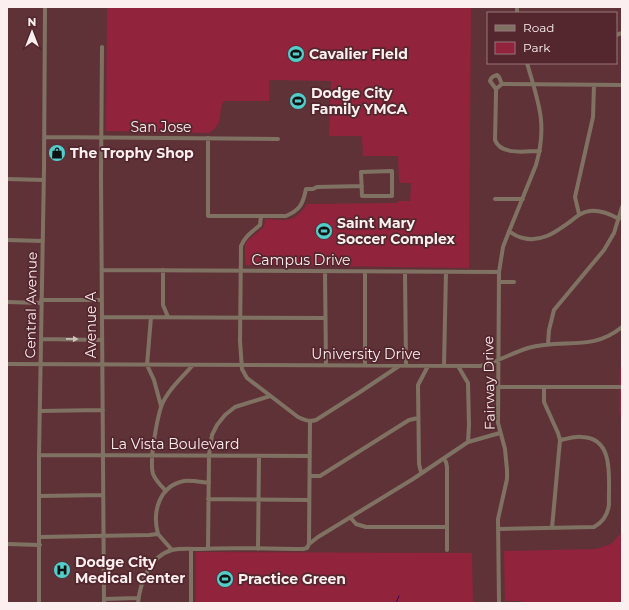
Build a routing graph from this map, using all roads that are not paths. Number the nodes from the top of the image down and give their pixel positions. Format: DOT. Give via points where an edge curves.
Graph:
graph roads {
  1 [pos="45,7"];
  2 [pos="102,47"];
  3 [pos="527,64"];
  4 [pos="502,84"];
  5 [pos="534,84"];
  6 [pos="594,85"];
  7 [pos="622,85"];
  8 [pos="496,88"];
  9 [pos="44,137"];
  10 [pos="102,137"];
  11 [pos="208,138"];
  12 [pos="278,139"];
  13 [pos="540,151"];
  14 [pos="7,179"];
  15 [pos="44,180"];
  16 [pos="362,186"];
  17 [pos="495,199"];
  18 [pos="522,199"];
  19 [pos="622,207"];
  20 [pos="579,214"];
  21 [pos="261,216"];
  22 [pos="619,219"];
  23 [pos="509,231"];
  24 [pos="7,240"];
  25 [pos="43,240"];
  26 [pos="102,270"];
  27 [pos="163,270"];
  28 [pos="240,271"];
  29 [pos="325,272"];
  30 [pos="365,272"];
  31 [pos="406,272"];
  32 [pos="446,272"];
  33 [pos="499,272"];
  34 [pos="499,282"];
  35 [pos="514,282"];
  36 [pos="102,300"];
  37 [pos="41,301"];
  38 [pos="7,302"];
  39 [pos="102,317"];
  40 [pos="151,317"];
  41 [pos="168,317"];
  42 [pos="240,317"];
  43 [pos="325,318"];
  44 [pos="622,327"];
  45 [pos="41,339"];
  46 [pos="102,340"];
  47 [pos="548,344"];
  48 [pos="499,360"];
  49 [pos="7,364"];
  50 [pos="40,364"];
  51 [pos="102,364"];
  52 [pos="147,365"];
  53 [pos="193,365"];
  54 [pos="241,365"];
  55 [pos="326,365"];
  56 [pos="365,365"];
  57 [pos="406,365"];
  58 [pos="444,365"];
  59 [pos="399,366"];
  60 [pos="428,366"];
  61 [pos="458,366"];
  62 [pos="498,387"];
  63 [pos="544,387"];
  64 [pos="620,387"];
  65 [pos="270,396"];
  66 [pos="161,406"];
  67 [pos="103,410"];
  68 [pos="40,411"];
  69 [pos="418,418"];
  70 [pos="310,421"];
  71 [pos="500,433"];
  72 [pos="560,440"];
  73 [pos="468,442"];
  74 [pos="39,455"];
  75 [pos="103,455"];
  76 [pos="152,455"];
  77 [pos="209,455"];
  78 [pos="259,456"];
  79 [pos="310,456"];
  80 [pos="444,459"];
  81 [pos="421,472"];
  82 [pos="310,476"];
  83 [pos="209,483"];
  84 [pos="166,491"];
  85 [pos="103,495"];
  86 [pos="39,496"];
  87 [pos="208,499"];
  88 [pos="259,499"];
  89 [pos="309,500"];
  90 [pos="350,517"];
  91 [pos="447,526"];
  92 [pos="552,528"];
  93 [pos="498,529"];
  94 [pos="158,534"];
  95 [pos="104,536"];
  96 [pos="40,537"];
  97 [pos="7,544"];
  98 [pos="309,544"];
  99 [pos="40,545"];
  100 [pos="208,548"];
  101 [pos="191,549"];
  102 [pos="258,549"];
  103 [pos="172,550"];
  104 [pos="447,550"];
  105 [pos="104,601"];
  106 [pos="138,601"];
  107 [pos="39,603"];
  108 [pos="192,603"];
  109 [pos="499,603"];
  1 -- 9 [label="street, Central Avenue"];
  2 -- 10 [label="street, Avenue A"];
  3 -- 5 [label="street, Fairway Drive"];
  4 -- 5 [label="street"];
  4 -- 8 [label="street"];
  4 -- 8 [label="street" via="497,75 490,78"];
  5 -- 6 [label="street"];
  5 -- 13 [label="street, Fairway Drive" via="542,125"];
  6 -- 7 [label="street"];
  6 -- 20 [label="street" via="592,117 576,192"];
  8 -- 13 [label="street" via="497,145 504,150"];
  9 -- 10 [label="street, San Jose"];
  9 -- 15 [label="street, Central Avenue"];
  10 -- 11 [label="street, San Jose"];
  10 -- 26 [label="street, Avenue A"];
  11 -- 12 [label="street, San Jose"];
  11 -- 21 [label="street" via="208,216"];
  13 -- 18 [label="street, Fairway Drive"];
  14 -- 15 [label="street"];
  15 -- 25 [label="street, Central Avenue"];
  16 -- 16 [label="street" via="361,172 392,171 392,196 362,196"];
  16 -- 21 [label="street" via="306,189 302,204 294,213 286,216"];
  17 -- 18 [label="street"];
  18 -- 23 [label="street, Fairway Drive"];
  19 -- 22 [label="street"];
  20 -- 22 [label="street" via="597,211"];
  20 -- 23 [label="street" via="552,235 544,238 522,238"];
  21 -- 28 [label="street" via="260,225 243,240"];
  22 -- 47 [label="street" via="604,250 554,310"];
  23 -- 33 [label="street, Fairway Drive" via="503,247"];
  24 -- 25 [label="street"];
  25 -- 37 [label="street, Central Avenue"];
  26 -- 27 [label="street, Campus Drive"];
  26 -- 36 [label="street, Avenue A"];
  27 -- 28 [label="street, Campus Drive"];
  27 -- 41 [label="street" via="163,300"];
  28 -- 29 [label="street, Campus Drive"];
  28 -- 42 [label="street"];
  29 -- 30 [label="street, Campus Drive"];
  29 -- 43 [label="street"];
  30 -- 31 [label="street, Campus Drive"];
  30 -- 56 [label="street"];
  31 -- 32 [label="street, Campus Drive"];
  31 -- 57 [label="street"];
  32 -- 33 [label="street, Campus Drive"];
  32 -- 58 [label="street"];
  33 -- 34 [label="street, Fairway Drive"];
  34 -- 35 [label="street"];
  34 -- 48 [label="street, Fairway Drive"];
  36 -- 37 [label="street"];
  36 -- 39 [label="street, Avenue A"];
  37 -- 38 [label="street"];
  37 -- 45 [label="street, Central Avenue"];
  39 -- 40 [label="street"];
  39 -- 46 [label="street, Avenue A"];
  40 -- 41 [label="street"];
  40 -- 52 [label="street"];
  41 -- 42 [label="street"];
  42 -- 43 [label="street"];
  42 -- 54 [label="street"];
  43 -- 55 [label="street"];
  44 -- 47 [label="street, University Drive" via="611,336 600,340"];
  45 -- 46 [label="street, one-way"];
  45 -- 50 [label="street, Central Avenue"];
  46 -- 51 [label="street, Avenue A"];
  47 -- 48 [label="street, University Drive" via="528,348"];
  48 -- 61 [label="street, University Drive" via="480,366"];
  48 -- 62 [label="street, Fairway Drive"];
  49 -- 50 [label="street, University Drive"];
  50 -- 51 [label="street, University Drive"];
  50 -- 68 [label="street, Central Avenue"];
  51 -- 52 [label="street, University Drive"];
  51 -- 67 [label="street, Avenue A"];
  52 -- 53 [label="street, University Drive"];
  52 -- 66 [label="street"];
  53 -- 54 [label="street, University Drive"];
  53 -- 66 [label="street"];
  54 -- 55 [label="street, University Drive"];
  54 -- 65 [label="street" via="247,378"];
  55 -- 56 [label="street, University Drive"];
  56 -- 59 [label="street, University Drive"];
  57 -- 59 [label="street, University Drive"];
  57 -- 60 [label="street, University Drive"];
  58 -- 60 [label="street, University Drive"];
  58 -- 61 [label="street, University Drive"];
  59 -- 70 [label="street" via="316,420"];
  60 -- 69 [label="street" via="418,385"];
  61 -- 73 [label="street" via="468,383"];
  62 -- 63 [label="street"];
  62 -- 71 [label="street, Fairway Drive"];
  63 -- 64 [label="street"];
  63 -- 72 [label="street" via="544,402"];
  65 -- 70 [label="street" via="298,417"];
  65 -- 77 [label="street" via="235,407 225,415 212,436"];
  66 -- 76 [label="street"];
  67 -- 68 [label="street"];
  67 -- 75 [label="street, Avenue A"];
  68 -- 74 [label="street, Central Avenue"];
  69 -- 81 [label="street"];
  69 -- 82 [label="street" via="409,420 320,476"];
  70 -- 79 [label="street"];
  71 -- 73 [label="street"];
  71 -- 93 [label="street, Fairway Drive" via="507,470"];
  72 -- 92 [label="street"];
  72 -- 92 [label="street" via="582,437 598,442 603,447 608,460 608,511 600,524 594,528"];
  73 -- 80 [label="street"];
  74 -- 75 [label="street, La Vista Boulevard"];
  74 -- 86 [label="street, Central Avenue"];
  75 -- 76 [label="street, La Vista Boulevard"];
  75 -- 85 [label="street, Avenue A"];
  76 -- 77 [label="street, La Vista Boulevard"];
  76 -- 84 [label="street" via="153,473"];
  77 -- 78 [label="street, La Vista Boulevard"];
  77 -- 83 [label="street"];
  78 -- 79 [label="street, La Vista Boulevard"];
  78 -- 88 [label="street"];
  79 -- 82 [label="street"];
  80 -- 81 [label="street"];
  80 -- 91 [label="street"];
  81 -- 90 [label="street"];
  82 -- 89 [label="street"];
  83 -- 84 [label="street" via="185,481"];
  83 -- 87 [label="street"];
  84 -- 94 [label="street" via="159,500 157,510"];
  85 -- 86 [label="street"];
  85 -- 95 [label="street, Avenue A"];
  86 -- 96 [label="street, Central Avenue"];
  87 -- 88 [label="street"];
  87 -- 100 [label="street"];
  88 -- 89 [label="street"];
  88 -- 102 [label="street"];
  89 -- 98 [label="street"];
  90 -- 91 [label="street" via="356,524 366,527"];
  90 -- 98 [label="street"];
  91 -- 104 [label="street"];
  92 -- 93 [label="street"];
  93 -- 109 [label="street, Fairway Drive"];
  94 -- 95 [label="street"];
  94 -- 103 [label="street"];
  95 -- 96 [label="street"];
  95 -- 105 [label="street, Avenue A"];
  96 -- 99 [label="street, Central Avenue"];
  97 -- 99 [label="street"];
  98 -- 102 [label="street" via="303,550"];
  99 -- 107 [label="street, Central Avenue"];
  100 -- 101 [label="street"];
  100 -- 102 [label="street"];
  101 -- 103 [label="street"];
  101 -- 108 [label="street"];
  103 -- 106 [label="street" via="162,555 147,571"];
  105 -- 106 [label="street"];
}
